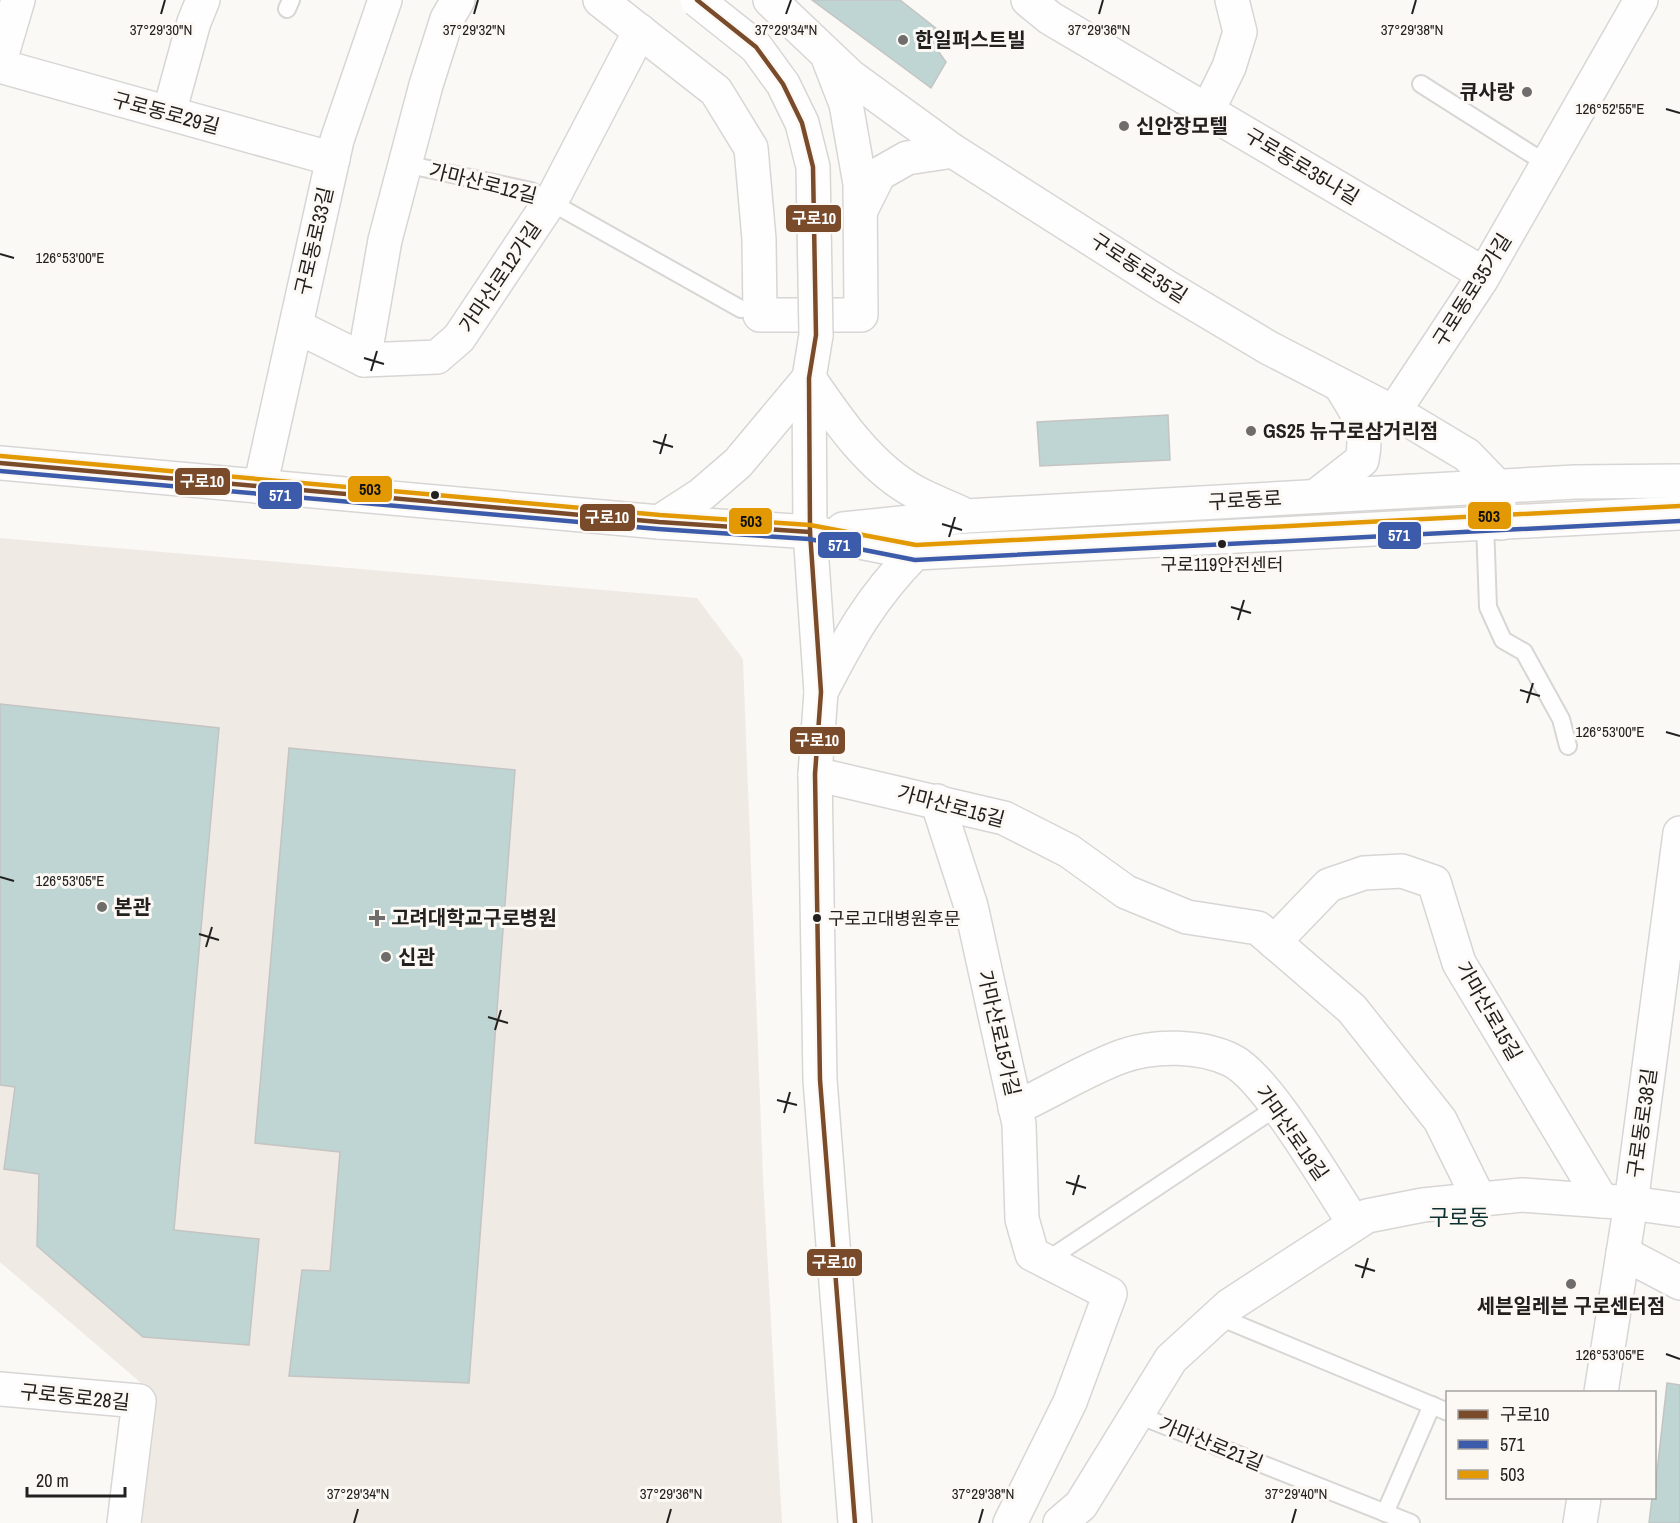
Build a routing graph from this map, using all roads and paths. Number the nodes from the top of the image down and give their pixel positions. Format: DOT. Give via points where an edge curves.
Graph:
graph roads {
  1 [pos="18,0"];
  2 [pos="203,0"];
  3 [pos="385,0"];
  4 [pos="458,0"];
  5 [pos="600,0"];
  6 [pos="697,0"];
  7 [pos="770,0"];
  8 [pos="1028,0"];
  9 [pos="1232,0"];
  10 [pos="1641,0"];
  11 [pos="640,31"];
  12 [pos="828,58"];
  13 [pos="0,61"];
  14 [pos="0,66"];
  15 [pos="1421,84"];
  16 [pos="1208,110"];
  17 [pos="169,113"];
  18 [pos="953,152"];
  19 [pos="333,159"];
  20 [pos="405,164"];
  21 [pos="1547,164"];
  22 [pos="550,201"];
  23 [pos="861,210"];
  24 [pos="1484,274"];
  25 [pos="741,309"];
  26 [pos="296,326"];
  27 [pos="364,360"];
  28 [pos="809,378"];
  29 [pos="1340,385"];
  30 [pos="1393,413"];
  31 [pos="0,463"];
  32 [pos="1680,481"];
  33 [pos="1497,486"];
  34 [pos="260,487"];
  35 [pos="1316,496"];
  36 [pos="1680,513"];
  37 [pos="967,516"];
  38 [pos="659,522"];
  39 [pos="1493,523"];
  40 [pos="810,532"];
  41 [pos="915,553"];
  42 [pos="821,692"];
  43 [pos="1568,746"];
  44 [pos="815,774"];
  45 [pos="937,801"];
  46 [pos="1679,846"];
  47 [pos="1274,942"];
  48 [pos="1277,1107"];
  49 [pos="1016,1108"];
  50 [pos="1479,1199"];
  51 [pos="1616,1202"];
  52 [pos="1680,1210"];
  53 [pos="1354,1223"];
  54 [pos="1623,1253"];
  55 [pos="1046,1261"];
  56 [pos="1680,1283"];
  57 [pos="1217,1316"];
  58 [pos="0,1389"];
  59 [pos="1600,1391"];
  60 [pos="1440,1408"];
  61 [pos="1138,1414"];
  62 [pos="1584,1499"];
  63 [pos="1385,1513"];
  64 [pos="124,1523"];
  65 [pos="855,1523"];
  66 [pos="1010,1523"];
  67 [pos="1060,1523"];
  68 [pos="1411,1523"];
  69 [pos="1580,1523"];
  1 -- 13 [label="street"];
  2 -- 17 [label="street"];
  3 -- 19 [label="street, 구로동로33길"];
  4 -- 20 [label="street, 가마산로12길" via="447,19"];
  5 -- 11 [label="street"];
  6 -- 28 [label="street, bridge" via="756,47 783,84 802,123 813,167 816,335"];
  7 -- 12 [label="street, 구로동로35길"];
  8 -- 16 [label="street, 구로동로35나길" via="1050,18"];
  9 -- 16 [label="street" via="1240,32 1229,67"];
  10 -- 21 [label="street, 구로동로35가길"];
  11 -- 22 [label="street, 가마산로12가길"];
  11 -- 23 [label="street" via="716,91 751,148 759,239 760,315 861,315"];
  12 -- 18 [label="street, 구로동로35길"];
  12 -- 23 [label="street" via="846,104"];
  14 -- 17 [label="street, 구로동로29길"];
  15 -- 21 [label="lane"];
  16 -- 24 [label="street, 구로동로35나길"];
  17 -- 19 [label="street, 구로동로29길"];
  18 -- 23 [label="street" via="907,158 879,174"];
  18 -- 29 [label="street, 구로동로35길" via="1165,286"];
  19 -- 26 [label="street, 구로동로33길"];
  20 -- 22 [label="lane, 가마산로12길" via="531,191"];
  20 -- 27 [label="street" via="385,240"];
  21 -- 24 [label="street, 구로동로35가길"];
  22 -- 25 [label="lane, 가마산로12길"];
  22 -- 27 [label="street, 가마산로12가길" via="459,338 437,357"];
  24 -- 30 [label="street, 구로동로35가길"];
  26 -- 27 [label="street, 가마산로12가길"];
  26 -- 34 [label="street, 구로동로33길"];
  28 -- 37 [label="street" via="838,419 885,470 914,492"];
  28 -- 38 [label="street" via="738,463 702,494"];
  28 -- 40 [label="street"];
  29 -- 30 [label="street, 구로동로35길"];
  29 -- 35 [label="street" via="1367,439 1362,460"];
  30 -- 33 [label="street, 구로동로35길" via="1467,455"];
  31 -- 34 [label="street, 구로동로"];
  32 -- 33 [label="street, 구로동로"];
  33 -- 35 [label="street, 구로동로"];
  33 -- 39 [label="street"];
  34 -- 38 [label="street, 구로동로"];
  35 -- 37 [label="street, 구로동로"];
  36 -- 39 [label="street, 구로동로"];
  37 -- 40 [label="street, 구로동로"];
  38 -- 40 [label="street, 구로동로"];
  39 -- 41 [label="street, 구로동로"];
  39 -- 43 [label="lane" via="1488,607 1503,640 1524,652 1562,719"];
  40 -- 41 [label="street, 구로동로"];
  40 -- 42 [label="street"];
  41 -- 42 [label="street" via="885,584 857,623"];
  42 -- 44 [label="street"];
  44 -- 45 [label="street, 가마산로15길"];
  44 -- 65 [label="street" via="820,1080"];
  45 -- 47 [label="street, 가마산로15길" via="1004,818 1069,851 1126,892 1187,917 1258,928"];
  45 -- 49 [label="street, 가마산로15가길" via="970,906"];
  46 -- 51 [label="street, 구로동로38길"];
  47 -- 50 [label="street, 가마산로15길" via="1352,1009 1440,1120"];
  47 -- 51 [label="street, 가마산로15길" via="1329,885 1364,873 1402,871 1434,882 1460,963"];
  48 -- 49 [label="street, 가마산로19길" via="1248,1072 1231,1060 1211,1053 1150,1048 1122,1056"];
  48 -- 53 [label="street, 가마산로19길"];
  48 -- 55 [label="lane"];
  49 -- 55 [label="street, 가마산로15가길" via="1022,1219 1032,1254"];
  50 -- 51 [label="street" via="1522,1195"];
  50 -- 53 [label="street" via="1389,1211"];
  51 -- 52 [label="street"];
  51 -- 54 [label="street, 구로동로38길"];
  53 -- 57 [label="street"];
  54 -- 56 [label="street"];
  54 -- 59 [label="street, 구로동로38길"];
  55 -- 66 [label="street, 가마산로15가길" via="1110,1294 1070,1402"];
  57 -- 60 [label="lane"];
  57 -- 61 [label="street" via="1171,1359"];
  58 -- 64 [label="street, 구로동로28길" via="139,1401"];
  60 -- 63 [label="lane"];
  61 -- 63 [label="lane, 가마산로21길"];
  61 -- 67 [label="street" via="1081,1505"];
  62 -- 69 [label="street"];
  63 -- 68 [label="lane, 가마산로21길"];
}
